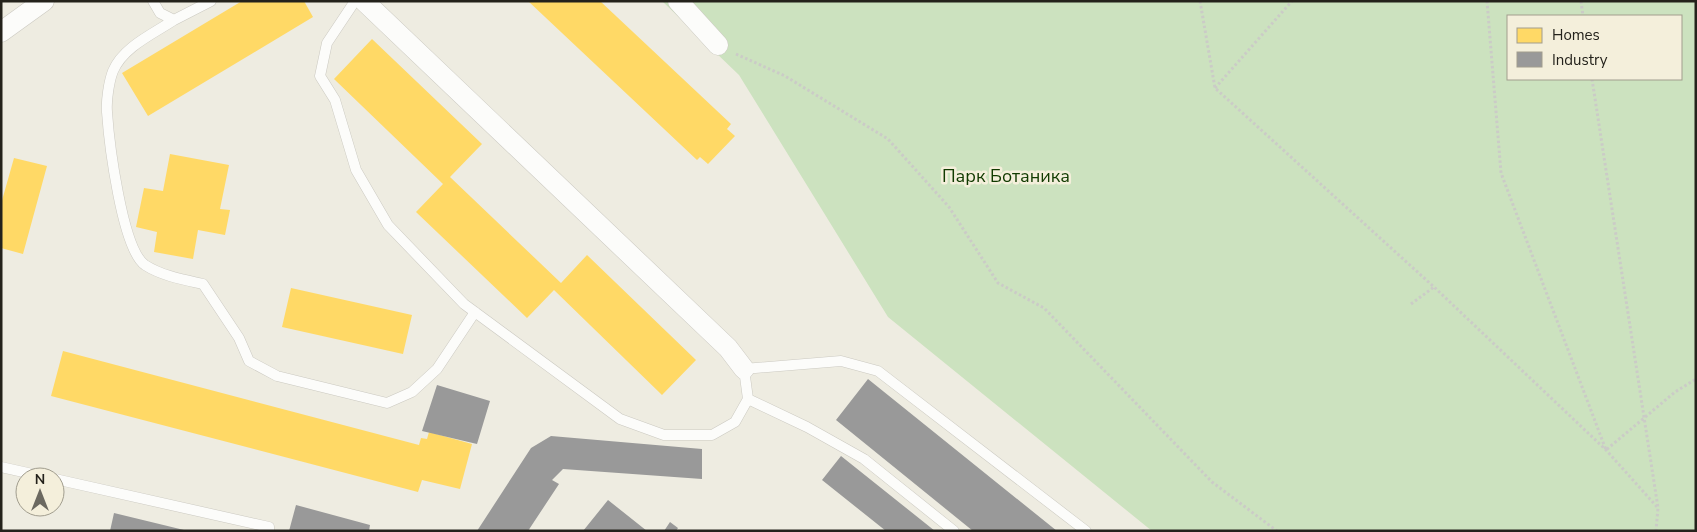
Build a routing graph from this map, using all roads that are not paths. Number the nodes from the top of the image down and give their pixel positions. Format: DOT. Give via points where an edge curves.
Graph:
graph roads {
  1 [pos="44,1"];
  2 [pos="153,1"];
  3 [pos="210,1"];
  4 [pos="355,1"];
  5 [pos="364,1"];
  6 [pos="678,1"];
  7 [pos="174,20"];
  8 [pos="1,32"];
  9 [pos="718,45"];
  10 [pos="475,312"];
  11 [pos="744,369"];
  12 [pos="748,399"];
  13 [pos="1,467"];
  14 [pos="15,470"];
  15 [pos="65,481"];
  16 [pos="269,531"];
  17 [pos="954,531"];
  18 [pos="1086,531"];
  1 -- 8 [label="street"];
  2 -- 7 [label="lane" via="160,13"];
  3 -- 7 [label="lane"];
  4 -- 10 [label="lane" via="327,42 320,76 335,100 356,170 388,226"];
  5 -- 11 [label="street" via="728,348"];
  6 -- 9 [label="street"];
  7 -- 10 [label="lane" via="125,52 112,71 106,110 126,229 134,251 145,265 203,284 239,338 250,361 276,376 387,403 412,392 437,369"];
  10 -- 12 [label="lane" via="620,418 664,435 712,435 735,422"];
  11 -- 12 [label="lane"];
  11 -- 18 [label="lane" via="841,361 878,371"];
  12 -- 17 [label="lane" via="864,458"];
  13 -- 14 [label="lane"];
  15 -- 16 [label="lane" via="270,527"];
}
